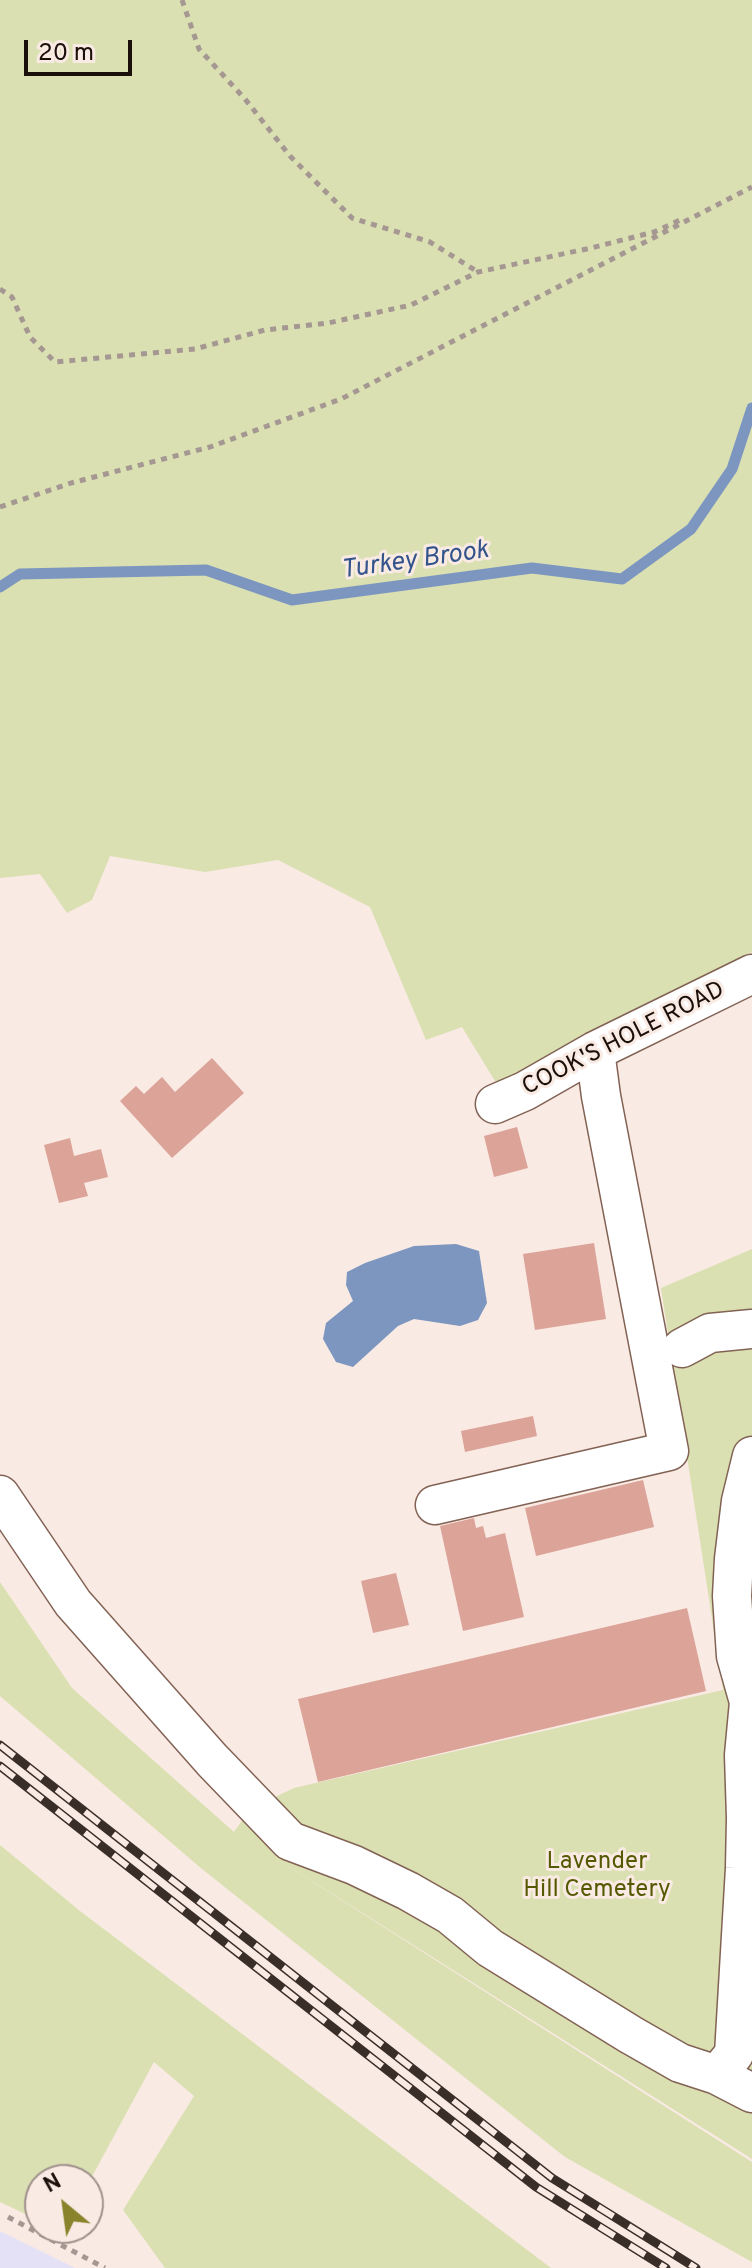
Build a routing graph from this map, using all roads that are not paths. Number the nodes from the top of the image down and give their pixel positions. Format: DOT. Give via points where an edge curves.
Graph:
graph roads {
  1 [pos="752,974"];
  2 [pos="595,1051"];
  3 [pos="495,1104"];
  4 [pos="752,1329"];
  5 [pos="682,1348"];
  6 [pos="752,1456"];
  7 [pos="0,1495"];
  8 [pos="435,1505"];
  9 [pos="744,1657"];
  10 [pos="717,2075"];
  11 [pos="752,2093"];
  1 -- 2 [label="street, COOK'S HOLE ROAD"];
  2 -- 3 [label="street, COOK'S HOLE ROAD"];
  2 -- 8 [label="street" via="669,1451"];
  4 -- 5 [label="street" via="710,1333"];
  6 -- 9 [label="street" via="741,1501 732,1596"];
  7 -- 10 [label="street" via="73,1603 290,1841 408,1891 631,2035 680,2063"];
  9 -- 10 [label="street" via="749,1702 745,1868 734,2054"];
  10 -- 11 [label="street"];
}
